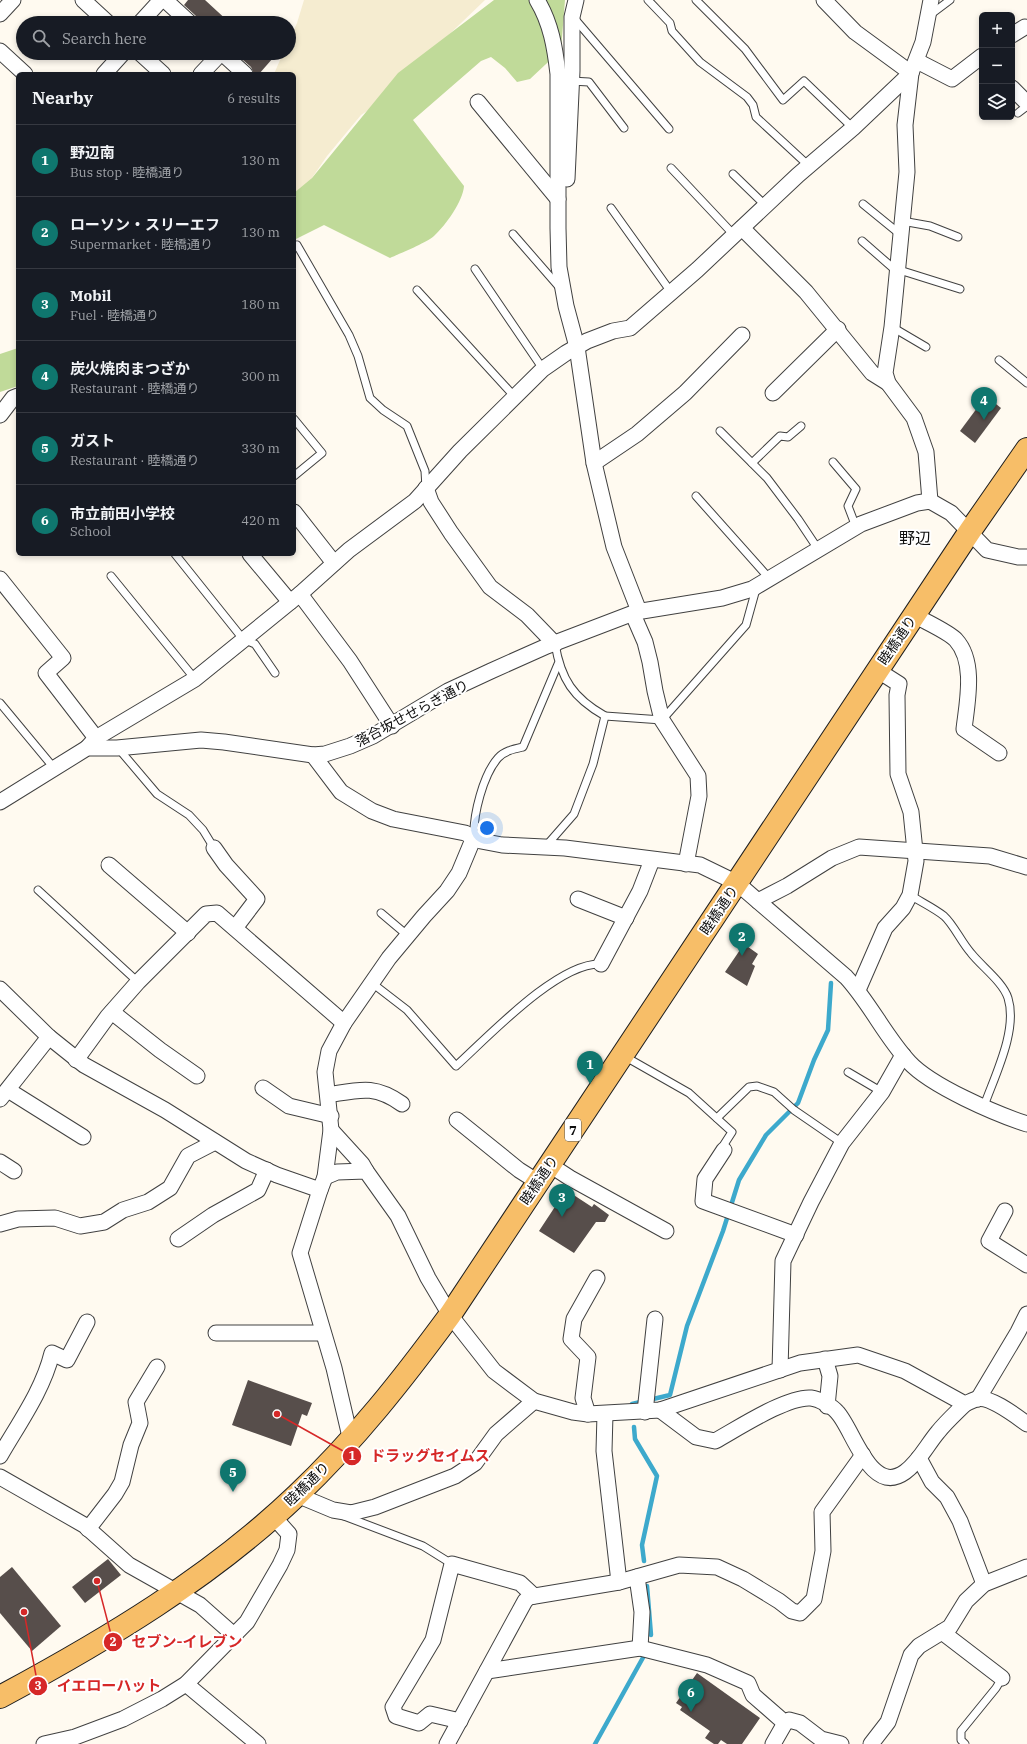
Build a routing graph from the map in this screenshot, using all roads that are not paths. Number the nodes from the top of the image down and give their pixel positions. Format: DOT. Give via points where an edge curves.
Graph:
graph roads {
  1 [pos="13,0"];
  2 [pos="83,0"];
  3 [pos="161,0"];
  4 [pos="165,0"];
  5 [pos="537,0"];
  6 [pos="576,0"];
  7 [pos="648,0"];
  8 [pos="696,0"];
  9 [pos="824,0"];
  10 [pos="931,0"];
  11 [pos="950,0"];
  12 [pos="0,14"];
  13 [pos="100,16"];
  14 [pos="146,16"];
  15 [pos="182,16"];
  16 [pos="572,17"];
  17 [pos="927,17"];
  18 [pos="1025,27"];
  19 [pos="1015,34"];
  20 [pos="0,51"];
  21 [pos="979,58"];
  22 [pos="117,60"];
  23 [pos="148,60"];
  24 [pos="215,60"];
  25 [pos="230,60"];
  26 [pos="914,67"];
  27 [pos="23,72"];
  28 [pos="106,72"];
  29 [pos="161,72"];
  30 [pos="203,72"];
  31 [pos="243,72"];
  32 [pos="571,81"];
  33 [pos="1015,93"];
  34 [pos="478,102"];
  35 [pos="1024,107"];
  36 [pos="624,128"];
  37 [pos="853,128"];
  38 [pos="669,129"];
  39 [pos="809,166"];
  40 [pos="671,168"];
  41 [pos="734,174"];
  42 [pos="558,199"];
  43 [pos="863,204"];
  44 [pos="766,206"];
  45 [pos="611,208"];
  46 [pos="901,228"];
  47 [pos="738,232"];
  48 [pos="513,234"];
  49 [pos="958,237"];
  50 [pos="862,241"];
  51 [pos="296,247"];
  52 [pos="559,267"];
  53 [pos="475,269"];
  54 [pos="897,270"];
  55 [pos="960,289"];
  56 [pos="417,290"];
  57 [pos="564,292"];
  58 [pos="671,292"];
  59 [pos="892,327"];
  60 [pos="838,329"];
  61 [pos="742,336"];
  62 [pos="577,347"];
  63 [pos="926,347"];
  64 [pos="999,360"];
  65 [pos="543,369"];
  66 [pos="888,383"];
  67 [pos="1027,383"];
  68 [pos="773,393"];
  69 [pos="514,396"];
  70 [pos="16,397"];
  71 [pos="0,415"];
  72 [pos="296,422"];
  73 [pos="802,426"];
  74 [pos="720,431"];
  75 [pos="1027,449"];
  76 [pos="833,462"];
  77 [pos="594,463"];
  78 [pos="752,463"];
  79 [pos="296,474"];
  80 [pos="426,488"];
  81 [pos="696,496"];
  82 [pos="930,501"];
  83 [pos="296,515"];
  84 [pos="856,527"];
  85 [pos="970,531"];
  86 [pos="818,549"];
  87 [pos="177,556"];
  88 [pos="252,556"];
  89 [pos="1027,557"];
  90 [pos="334,563"];
  91 [pos="111,576"];
  92 [pos="769,578"];
  93 [pos="0,580"];
  94 [pos="756,586"];
  95 [pos="295,598"];
  96 [pos="636,612"];
  97 [pos="914,614"];
  98 [pos="243,639"];
  99 [pos="555,644"];
  100 [pos="558,664"];
  101 [pos="877,670"];
  102 [pos="275,673"];
  103 [pos="195,679"];
  104 [pos="0,704"];
  105 [pos="605,716"];
  106 [pos="662,720"];
  107 [pos="392,726"];
  108 [pos="92,743"];
  109 [pos="117,748"];
  110 [pos="999,753"];
  111 [pos="313,755"];
  112 [pos="54,768"];
  113 [pos="0,802"];
  114 [pos="474,838"];
  115 [pos="546,847"];
  116 [pos="214,848"];
  117 [pos="915,851"];
  118 [pos="652,860"];
  119 [pos="686,864"];
  120 [pos="109,865"];
  121 [pos="1027,867"];
  122 [pos="737,883"];
  123 [pos="38,890"];
  124 [pos="910,895"];
  125 [pos="578,899"];
  126 [pos="758,901"];
  127 [pos="381,913"];
  128 [pos="626,918"];
  129 [pos="235,928"];
  130 [pos="188,933"];
  131 [pos="407,935"];
  132 [pos="601,964"];
  133 [pos="138,982"];
  134 [pos="372,983"];
  135 [pos="0,989"];
  136 [pos="858,990"];
  137 [pos="112,1012"];
  138 [pos="344,1023"];
  139 [pos="49,1037"];
  140 [pos="903,1055"];
  141 [pos="622,1056"];
  142 [pos="76,1060"];
  143 [pos="848,1072"];
  144 [pos="197,1076"];
  145 [pos="263,1088"];
  146 [pos="882,1092"];
  147 [pos="4,1094"];
  148 [pos="328,1095"];
  149 [pos="402,1104"];
  150 [pos="984,1106"];
  151 [pos="715,1117"];
  152 [pos="457,1120"];
  153 [pos="331,1123"];
  154 [pos="1027,1124"];
  155 [pos="83,1137"];
  156 [pos="215,1142"];
  157 [pos="842,1143"];
  158 [pos="724,1150"];
  159 [pos="0,1162"];
  160 [pos="550,1164"];
  161 [pos="267,1170"];
  162 [pos="366,1171"];
  163 [pos="14,1172"];
  164 [pos="538,1182"];
  165 [pos="322,1184"];
  166 [pos="1005,1211"];
  167 [pos="0,1224"];
  168 [pos="666,1231"];
  169 [pos="796,1235"];
  170 [pos="178,1239"];
  171 [pos="1027,1265"];
  172 [pos="597,1278"];
  173 [pos="1027,1314"];
  174 [pos="450,1315"];
  175 [pos="655,1319"];
  176 [pos="87,1322"];
  177 [pos="216,1333"];
  178 [pos="323,1333"];
  179 [pos="825,1358"];
  180 [pos="157,1367"];
  181 [pos="780,1370"];
  182 [pos="534,1401"];
  183 [pos="972,1401"];
  184 [pos="649,1406"];
  185 [pos="828,1406"];
  186 [pos="588,1414"];
  187 [pos="605,1414"];
  188 [pos="1027,1424"];
  189 [pos="351,1440"];
  190 [pos="0,1456"];
  191 [pos="863,1456"];
  192 [pos="919,1458"];
  193 [pos="0,1477"];
  194 [pos="297,1495"];
  195 [pos="333,1510"];
  196 [pos="273,1516"];
  197 [pos="88,1528"];
  198 [pos="452,1564"];
  199 [pos="1027,1567"];
  200 [pos="637,1577"];
  201 [pos="619,1582"];
  202 [pos="984,1584"];
  203 [pos="178,1592"];
  204 [pos="534,1596"];
  205 [pos="942,1632"];
  206 [pos="235,1636"];
  207 [pos="640,1648"];
  208 [pos="488,1671"];
  209 [pos="1002,1678"];
  210 [pos="186,1684"];
  211 [pos="0,1697"];
  212 [pos="460,1721"];
  213 [pos="785,1723"];
  214 [pos="48,1744"];
  215 [pos="258,1744"];
  216 [pos="447,1744"];
  217 [pos="773,1744"];
  218 [pos="841,1744"];
  219 [pos="871,1744"];
  220 [pos="965,1744"];
  1 -- 12 [label="street"];
  2 -- 13 [label="street"];
  3 -- 14 [label="street"];
  4 -- 15 [label="street"];
  5 -- 42 [label="street" via="548,22 557,68"];
  6 -- 16 [label="street"];
  7 -- 39 [label="lane" via="670,23 672,31 700,62 747,96 756,116"];
  8 -- 37 [label="lane" via="744,49 784,100 804,81"];
  9 -- 26 [label="street" via="856,32"];
  10 -- 17 [label="street"];
  11 -- 17 [label="lane"];
  16 -- 32 [label="street"];
  16 -- 38 [label="lane"];
  17 -- 26 [label="street" via="923,42"];
  18 -- 19 [label="street"];
  20 -- 27 [label="street"];
  21 -- 26 [label="street" via="952,79"];
  22 -- 28 [label="street"];
  23 -- 29 [label="street"];
  24 -- 30 [label="street"];
  25 -- 31 [label="street"];
  26 -- 37 [label="street"];
  26 -- 46 [label="street" via="905,125 907,172"];
  32 -- 36 [label="lane" via="589,82"];
  32 -- 52 [label="street" via="569,149"];
  33 -- 35 [label="street"];
  34 -- 42 [label="street"];
  37 -- 39 [label="street"];
  39 -- 44 [label="street"];
  40 -- 47 [label="lane"];
  41 -- 44 [label="lane"];
  42 -- 52 [label="street"];
  43 -- 46 [label="lane"];
  44 -- 47 [label="street"];
  45 -- 58 [label="lane"];
  46 -- 49 [label="lane" via="930,226"];
  46 -- 54 [label="street"];
  47 -- 58 [label="street"];
  47 -- 60 [label="street" via="806,292"];
  48 -- 57 [label="lane"];
  50 -- 54 [label="lane"];
  51 -- 80 [label="lane" via="349,335 370,398 407,426 425,471"];
  52 -- 57 [label="street"];
  53 -- 65 [label="lane"];
  54 -- 55 [label="lane"];
  54 -- 59 [label="street"];
  56 -- 69 [label="lane"];
  57 -- 62 [label="street"];
  58 -- 62 [label="street" via="630,328 612,331"];
  59 -- 63 [label="lane"];
  59 -- 66 [label="street" via="885,373"];
  60 -- 66 [label="street" via="872,373"];
  60 -- 68 [label="street"];
  61 -- 77 [label="street" via="685,393 637,434"];
  62 -- 65 [label="street"];
  62 -- 77 [label="street"];
  64 -- 67 [label="lane"];
  65 -- 69 [label="street"];
  66 -- 82 [label="street" via="914,418 926,452"];
  69 -- 80 [label="street"];
  70 -- 71 [label="street"];
  72 -- 79 [label="lane" via="322,454"];
  73 -- 78 [label="lane" via="788,437 780,436"];
  74 -- 78 [label="lane"];
  75 -- 85 [label="main road, 睦橋通り / 7"];
  76 -- 84 [label="lane" via="856,490 848,506"];
  77 -- 96 [label="street" via="614,547"];
  78 -- 86 [label="lane" via="780,496"];
  80 -- 90 [label="street" via="415,501"];
  80 -- 99 [label="street" via="431,502 447,527 490,587 528,615"];
  81 -- 92 [label="lane"];
  82 -- 84 [label="street, 落合坂せせらぎ通り" via="917,503"];
  82 -- 85 [label="street" via="951,513"];
  83 -- 90 [label="street"];
  84 -- 86 [label="street, 落合坂せせらぎ通り"];
  85 -- 89 [label="street" via="987,550"];
  85 -- 97 [label="main road, 睦橋通り / 7"];
  86 -- 92 [label="street, 落合坂せせらぎ通り"];
  87 -- 98 [label="lane"];
  88 -- 95 [label="street"];
  90 -- 95 [label="street"];
  91 -- 103 [label="lane"];
  92 -- 94 [label="street, 落合坂せせらぎ通り"];
  93 -- 108 [label="street" via="63,658 46,673"];
  94 -- 96 [label="street, 落合坂せせらぎ通り" via="722,598"];
  94 -- 106 [label="lane" via="746,625"];
  95 -- 98 [label="street"];
  95 -- 107 [label="street" via="350,661"];
  96 -- 99 [label="street, 落合坂せせらぎ通り"];
  96 -- 106 [label="street" via="635,618 649,656"];
  97 -- 101 [label="main road, 睦橋通り / 7"];
  97 -- 110 [label="street" via="956,640 965,655 969,684 964,729"];
  98 -- 102 [label="lane" via="255,644"];
  98 -- 103 [label="street"];
  99 -- 100 [label="lane"];
  99 -- 107 [label="street, 落合坂せせらぎ通り" via="448,691"];
  100 -- 105 [label="lane" via="571,690 591,708"];
  100 -- 114 [label="lane" via="523,747 508,751 498,758 485,779 474,826"];
  101 -- 117 [label="street" via="899,684 898,774 911,812"];
  101 -- 122 [label="main road, 睦橋通り / 7"];
  103 -- 108 [label="street"];
  104 -- 112 [label="lane"];
  105 -- 106 [label="lane"];
  105 -- 115 [label="lane" via="593,764 574,814"];
  106 -- 119 [label="street" via="698,776 699,796"];
  107 -- 111 [label="street, 落合坂せせらぎ通り" via="350,746"];
  108 -- 109 [label="street, 落合坂せせらぎ通り"];
  108 -- 112 [label="street"];
  109 -- 111 [label="street, 落合坂せせらぎ通り" via="201,740"];
  109 -- 116 [label="lane" via="157,794 189,815 203,830"];
  111 -- 114 [label="street" via="341,792 372,811 393,819 465,833"];
  112 -- 113 [label="street"];
  114 -- 115 [label="street" via="502,845"];
  114 -- 131 [label="street" via="459,873 447,891"];
  115 -- 118 [label="street"];
  116 -- 129 [label="street" via="257,899"];
  117 -- 121 [label="street" via="990,856"];
  117 -- 124 [label="street" via="916,861"];
  117 -- 126 [label="street" via="859,847 832,858"];
  118 -- 119 [label="street"];
  118 -- 128 [label="street"];
  119 -- 122 [label="street" via="700,865"];
  120 -- 130 [label="street"];
  122 -- 126 [label="street"];
  122 -- 141 [label="main road, 睦橋通り / 7"];
  123 -- 133 [label="lane"];
  124 -- 136 [label="street" via="903,908 885,928"];
  124 -- 150 [label="lane" via="944,916 963,945 1007,996 1010,1026"];
  125 -- 128 [label="street"];
  126 -- 136 [label="street"];
  127 -- 131 [label="lane"];
  128 -- 132 [label="street"];
  129 -- 130 [label="street" via="217,913 206,914"];
  129 -- 138 [label="street"];
  130 -- 133 [label="street"];
  131 -- 134 [label="street"];
  132 -- 134 [label="lane" via="590,964 551,982 525,1002 456,1066 407,1010"];
  133 -- 137 [label="street"];
  134 -- 138 [label="street"];
  135 -- 139 [label="street"];
  136 -- 140 [label="street"];
  137 -- 142 [label="street"];
  137 -- 144 [label="street"];
  138 -- 148 [label="street" via="326,1062"];
  139 -- 142 [label="street"];
  139 -- 147 [label="street"];
  140 -- 146 [label="street"];
  140 -- 150 [label="street" via="920,1073"];
  141 -- 151 [label="lane" via="689,1093"];
  141 -- 160 [label="main road, 睦橋通り / 7"];
  142 -- 156 [label="street" via="165,1110"];
  143 -- 146 [label="lane"];
  145 -- 153 [label="street" via="290,1106"];
  146 -- 157 [label="street"];
  147 -- 155 [label="street"];
  148 -- 149 [label="street" via="363,1090 379,1091"];
  148 -- 153 [label="street"];
  150 -- 154 [label="street"];
  151 -- 157 [label="lane" via="749,1087 758,1086 774,1092"];
  151 -- 158 [label="lane" via="732,1132 723,1146"];
  152 -- 164 [label="street" via="519,1170"];
  153 -- 162 [label="street"];
  153 -- 165 [label="street"];
  156 -- 161 [label="street" via="246,1161"];
  156 -- 167 [label="street" via="188,1156 170,1188 148,1202 123,1210 104,1222 80,1226 54,1218 18,1219"];
  157 -- 169 [label="street"];
  158 -- 169 [label="street" via="705,1179 703,1201"];
  159 -- 163 [label="street"];
  160 -- 164 [label="main road, 睦橋通り / 7"];
  160 -- 168 [label="street" via="570,1178"];
  161 -- 165 [label="street"];
  161 -- 170 [label="street" via="258,1190 218,1211"];
  162 -- 165 [label="street" via="338,1172"];
  162 -- 174 [label="street" via="398,1216 428,1278"];
  164 -- 174 [label="main road, 睦橋通り / 7"];
  165 -- 178 [label="street" via="300,1253"];
  166 -- 171 [label="street" via="989,1241"];
  169 -- 181 [label="street" via="784,1261"];
  172 -- 186 [label="street" via="574,1319 571,1339 588,1357 583,1398"];
  173 -- 183 [label="street" via="1018,1332"];
  174 -- 182 [label="street" via="494,1371"];
  174 -- 189 [label="main road, 睦橋通り / 7" via="400,1383"];
  175 -- 184 [label="street"];
  176 -- 190 [label="street" via="66,1360 52,1353 37,1392"];
  177 -- 178 [label="street"];
  178 -- 189 [label="street"];
  179 -- 181 [label="street"];
  179 -- 183 [label="street" via="858,1356 906,1371"];
  179 -- 185 [label="street" via="830,1376"];
  180 -- 197 [label="street" via="136,1402 140,1423 131,1445 122,1482"];
  181 -- 184 [label="street"];
  182 -- 186 [label="street"];
  182 -- 195 [label="street" via="496,1434 475,1463 455,1476 375,1507 351,1513"];
  183 -- 188 [label="street" via="986,1400 1004,1408"];
  183 -- 192 [label="street" via="938,1432"];
  184 -- 185 [label="street" via="696,1437 715,1441 788,1402 812,1398"];
  184 -- 187 [label="street"];
  185 -- 191 [label="street" via="838,1412"];
  186 -- 187 [label="street"];
  187 -- 201 [label="street" via="604,1451"];
  189 -- 194 [label="main road, 睦橋通り / 7"];
  191 -- 192 [label="street" via="869,1467 889,1476 898,1476 906,1472"];
  191 -- 200 [label="street" via="822,1512 823,1551 814,1599 800,1613 792,1611 773,1597 717,1567 679,1566"];
  192 -- 202 [label="street" via="932,1482 946,1497 960,1521"];
  193 -- 197 [label="street"];
  194 -- 195 [label="street"];
  194 -- 196 [label="main road, 睦橋通り / 7"];
  195 -- 198 [label="lane" via="350,1520 423,1546"];
  196 -- 203 [label="main road, 睦橋通り / 7"];
  196 -- 206 [label="street" via="289,1534 287,1550 247,1622"];
  197 -- 203 [label="street" via="129,1565"];
  198 -- 204 [label="street" via="520,1583"];
  198 -- 212 [label="street" via="432,1640 393,1707 396,1716 419,1723 430,1714"];
  199 -- 202 [label="street"];
  200 -- 201 [label="street"];
  200 -- 207 [label="street" via="642,1612"];
  201 -- 204 [label="street"];
  202 -- 205 [label="street" via="966,1601 950,1627"];
  203 -- 206 [label="street" via="200,1605"];
  203 -- 211 [label="main road, 睦橋通り / 7" via="122,1628"];
  204 -- 208 [label="street" via="525,1601"];
  205 -- 209 [label="street"];
  205 -- 219 [label="street" via="918,1646 911,1655 888,1722"];
  206 -- 210 [label="street"];
  207 -- 208 [label="street"];
  207 -- 213 [label="street" via="707,1665 748,1683 753,1696"];
  208 -- 212 [label="street"];
  209 -- 220 [label="lane" via="961,1731 961,1740"];
  210 -- 214 [label="street" via="123,1719 76,1737"];
  210 -- 215 [label="street"];
  212 -- 216 [label="street"];
  213 -- 217 [label="street"];
  213 -- 218 [label="street" via="789,1720 800,1723 821,1739"];
}
